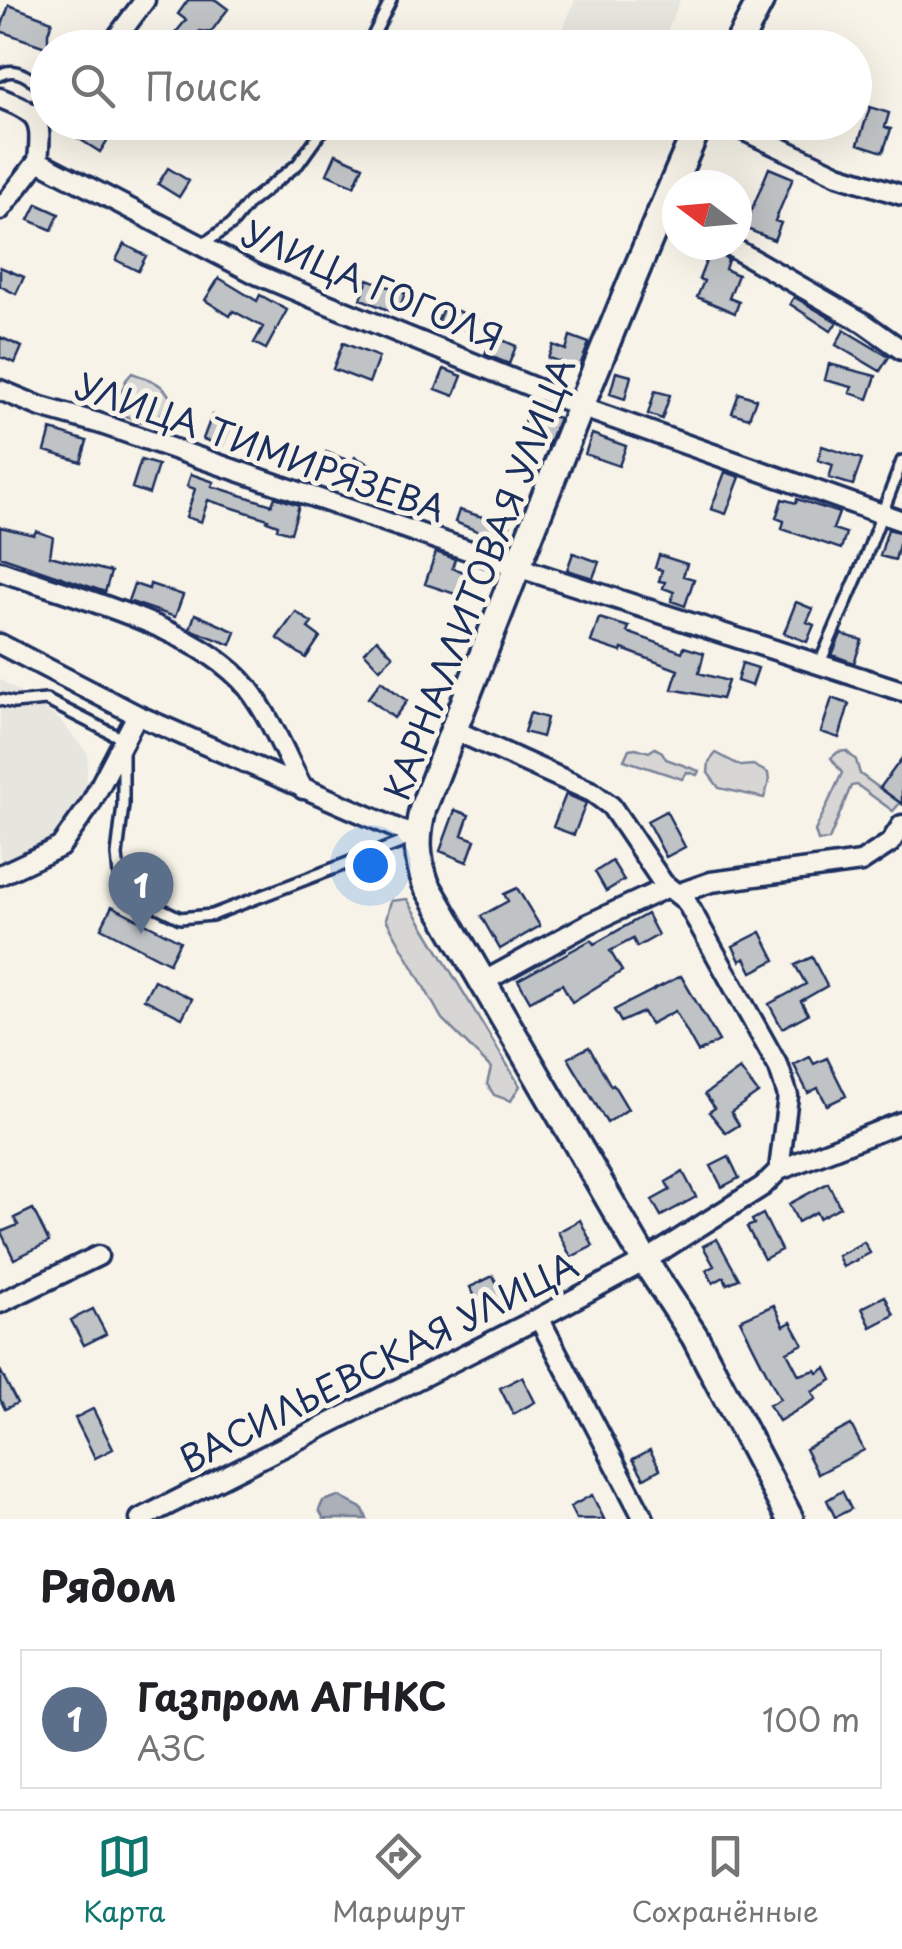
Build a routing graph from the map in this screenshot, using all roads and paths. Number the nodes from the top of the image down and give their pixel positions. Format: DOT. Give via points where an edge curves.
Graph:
graph roads {
  1 [pos="145,0"];
  2 [pos="391,0"];
  3 [pos="761,0"];
  4 [pos="122,30"];
  5 [pos="377,30"];
  6 [pos="745,30"];
  7 [pos="0,74"];
  8 [pos="30,78"];
  9 [pos="0,98"];
  10 [pos="30,110"];
  11 [pos="39,140"];
  12 [pos="315,140"];
  13 [pos="694,140"];
  14 [pos="763,140"];
  15 [pos="38,161"];
  16 [pos="684,170"];
  17 [pos="902,195"];
  18 [pos="0,210"];
  19 [pos="662,231"];
  20 [pos="202,246"];
  21 [pos="752,259"];
  22 [pos="902,350"];
  23 [pos="0,390"];
  24 [pos="582,407"];
  25 [pos="902,460"];
  26 [pos="881,512"];
  27 [pos="902,522"];
  28 [pos="517,567"];
  29 [pos="0,572"];
  30 [pos="0,644"];
  31 [pos="819,664"];
  32 [pos="902,690"];
  33 [pos="0,700"];
  34 [pos="137,715"];
  35 [pos="454,730"];
  36 [pos="124,740"];
  37 [pos="303,789"];
  38 [pos="902,825"];
  39 [pos="416,837"];
  40 [pos="0,875"];
  41 [pos="673,891"];
  42 [pos="482,983"];
  43 [pos="902,1122"];
  44 [pos="779,1170"];
  45 [pos="98,1256"];
  46 [pos="645,1260"];
  47 [pos="0,1303"];
  48 [pos="538,1318"];
  49 [pos="140,1519"];
  50 [pos="644,1519"];
  51 [pos="790,1519"];
  1 -- 4 [label="street"];
  2 -- 5 [label="lane"];
  3 -- 6 [label="street"];
  7 -- 8 [label="lane"];
  9 -- 10 [label="street"];
  11 -- 15 [label="street"];
  12 -- 20 [label="lane" via="298,164"];
  13 -- 16 [label="street, КАРНАЛЛИТОВАЯ УЛИЦА"];
  14 -- 17 [label="street" via="838,176"];
  15 -- 18 [label="street"];
  15 -- 20 [label="street, УЛИЦА ГОГОЛЯ"];
  19 -- 24 [label="street, КАРНАЛЛИТОВАЯ УЛИЦА"];
  20 -- 24 [label="street, УЛИЦА ГОГОЛЯ"];
  21 -- 22 [label="street"];
  23 -- 28 [label="street, УЛИЦА ТИМИРЯЗЕВА"];
  24 -- 26 [label="street, УЛИЦА ГОГОЛЯ"];
  24 -- 28 [label="street, КАРНАЛЛИТОВАЯ УЛИЦА"];
  25 -- 26 [label="lane"];
  26 -- 27 [label="street, УЛИЦА ГОГОЛЯ"];
  26 -- 31 [label="lane"];
  28 -- 31 [label="street, УЛИЦА ТИМИРЯЗЕВА"];
  28 -- 35 [label="street, КАРНАЛЛИТОВАЯ УЛИЦА"];
  29 -- 37 [label="street" via="170,633 225,665 263,710"];
  30 -- 34 [label="street"];
  31 -- 32 [label="street, УЛИЦА ТИМИРЯЗЕВА"];
  33 -- 36 [label="lane" via="46,700"];
  34 -- 36 [label="street"];
  34 -- 37 [label="street"];
  35 -- 39 [label="street, КАРНАЛЛИТОВАЯ УЛИЦА"];
  35 -- 41 [label="street" via="592,792 611,806"];
  36 -- 39 [label="lane" via="119,875 129,893 180,918 212,915"];
  36 -- 40 [label="street" via="60,848"];
  37 -- 39 [label="street"];
  38 -- 41 [label="street" via="861,862"];
  39 -- 42 [label="street, КАРНАЛЛИТОВАЯ УЛИЦА" via="426,884"];
  41 -- 42 [label="street" via="588,924"];
  41 -- 44 [label="street" via="686,901 779,1068 788,1096"];
  42 -- 46 [label="street, КАРНАЛЛИТОВАЯ УЛИЦА"];
  43 -- 44 [label="street, ВАСИЛЬЕВСКАЯ УЛИЦА"];
  44 -- 46 [label="street, ВАСИЛЬЕВСКАЯ УЛИЦА"];
  45 -- 47 [label="street"];
  46 -- 48 [label="street, ВАСИЛЬЕВСКАЯ УЛИЦА"];
  46 -- 51 [label="street, КАРНАЛЛИТОВАЯ УЛИЦА"];
  48 -- 49 [label="street, ВАСИЛЬЕВСКАЯ УЛИЦА"];
  48 -- 50 [label="street"];
}
